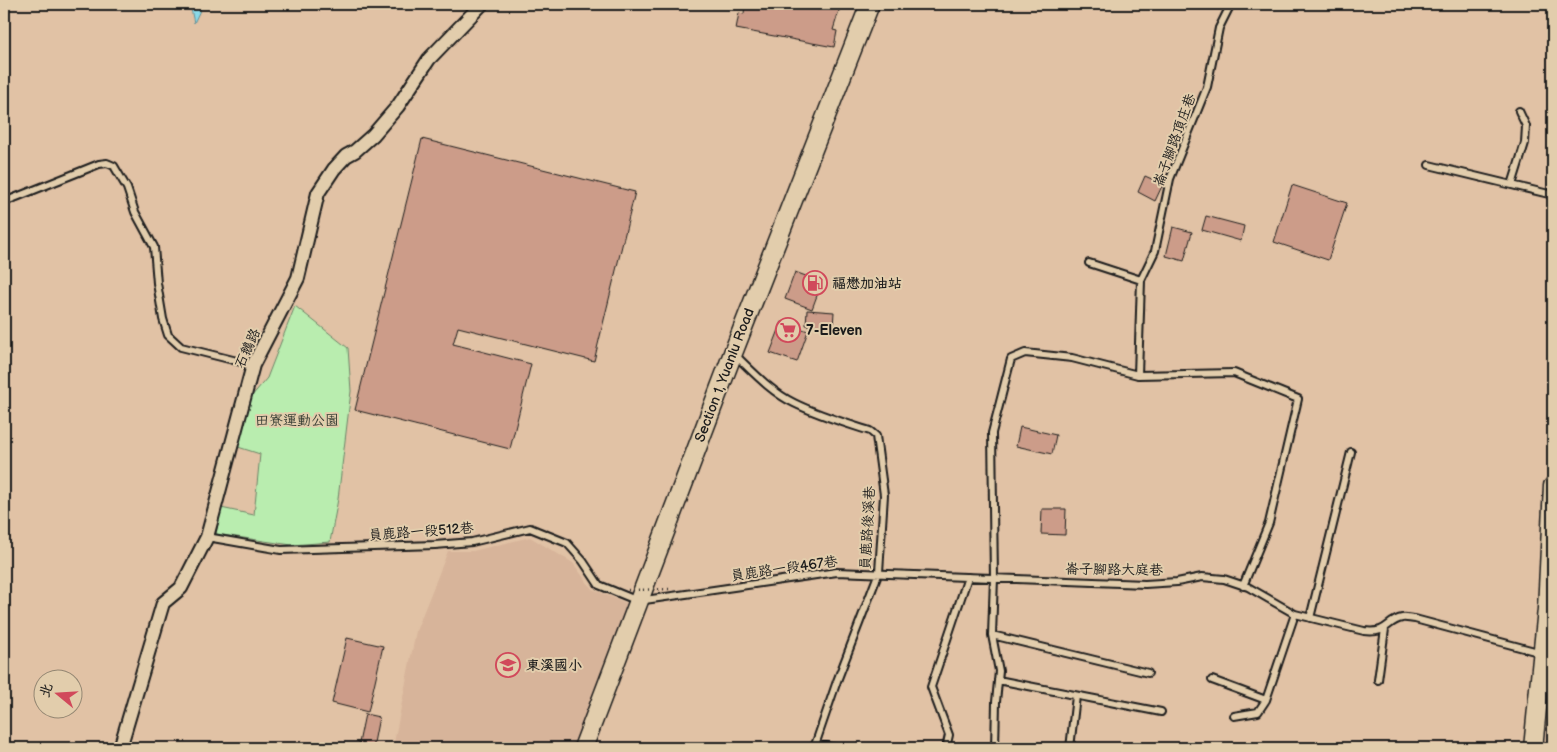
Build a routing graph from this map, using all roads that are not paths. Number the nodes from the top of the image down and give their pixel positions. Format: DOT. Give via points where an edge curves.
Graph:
graph roads {
  1 [pos="482,4"];
  2 [pos="870,4"];
  3 [pos="1231,4"];
  4 [pos="1519,111"];
  5 [pos="1429,165"];
  6 [pos="1512,184"];
  7 [pos="1553,195"];
  8 [pos="4,202"];
  9 [pos="1089,264"];
  10 [pos="1141,280"];
  11 [pos="732,352"];
  12 [pos="253,365"];
  13 [pos="1138,375"];
  14 [pos="1350,452"];
  15 [pos="1553,498"];
  16 [pos="208,537"];
  17 [pos="1551,557"];
  18 [pos="879,572"];
  19 [pos="968,577"];
  20 [pos="994,578"];
  21 [pos="1243,586"];
  22 [pos="633,596"];
  23 [pos="1550,610"];
  24 [pos="1295,614"];
  25 [pos="1310,618"];
  26 [pos="1385,629"];
  27 [pos="992,634"];
  28 [pos="1547,643"];
  29 [pos="1148,673"];
  30 [pos="998,680"];
  31 [pos="1212,680"];
  32 [pos="1378,680"];
  33 [pos="1076,696"];
  34 [pos="1266,700"];
  35 [pos="1161,712"];
  36 [pos="1234,716"];
  37 [pos="815,746"];
  38 [pos="120,748"];
  39 [pos="584,748"];
  40 [pos="836,748"];
  41 [pos="946,748"];
  42 [pos="996,748"];
  43 [pos="1070,748"];
  44 [pos="1533,748"];
  1 -- 12 [label="street, 石鵝路" via="429,60 398,106 373,135 346,156 318,193 298,278"];
  2 -- 11 [label="main road, Section 1, Yuanlu Road"];
  3 -- 10 [label="lane, 崙子腳路頂庄巷" via="1219,28 1207,87 1170,179 1155,251"];
  4 -- 6 [label="lane" via="1526,126"];
  5 -- 6 [label="lane"];
  6 -- 7 [label="lane"];
  8 -- 12 [label="lane" via="99,164 114,166 154,247 162,319 168,335 181,347"];
  9 -- 10 [label="lane"];
  10 -- 13 [label="lane, 崙子腳路頂庄巷"];
  11 -- 18 [label="lane, 員鹿路後溪巷" via="768,386 792,402 876,436 884,495"];
  11 -- 22 [label="main road, Section 1, Yuanlu Road"];
  12 -- 16 [label="street, 石鵝路"];
  13 -- 20 [label="lane" via="1072,358 1025,352 1011,359 992,433"];
  13 -- 21 [label="lane" via="1234,373 1298,399 1269,523"];
  14 -- 25 [label="lane"];
  15 -- 17 [label="main road"];
  16 -- 22 [label="lane, 員鹿路一段512巷" via="280,550 463,543 530,528 567,543 599,584"];
  16 -- 38 [label="street, 石鵝路" via="182,588 163,603"];
  17 -- 23 [label="main road"];
  18 -- 19 [label="lane, 員鹿路一段467巷"];
  18 -- 22 [label="lane, 員鹿路一段467巷" via="837,572"];
  18 -- 37 [label="lane, 員鹿路後溪巷"];
  19 -- 20 [label="lane, 員鹿路一段467巷"];
  19 -- 41 [label="lane" via="931,687 949,736"];
  20 -- 21 [label="lane, 崙子腳路大庭巷" via="1145,584 1202,576"];
  20 -- 27 [label="lane"];
  21 -- 24 [label="lane, 崙子腳路大庭巷"];
  22 -- 39 [label="main road, Section 1, Yuanlu Road"];
  23 -- 28 [label="main road"];
  24 -- 25 [label="lane, 崙子腳路大庭巷"];
  24 -- 34 [label="lane"];
  25 -- 26 [label="lane, 崙子腳路大庭巷" via="1364,631"];
  26 -- 28 [label="lane, 崙子腳路大庭巷" via="1402,618 1415,619"];
  26 -- 32 [label="lane"];
  27 -- 29 [label="lane"];
  27 -- 30 [label="lane"];
  28 -- 44 [label="main road"];
  30 -- 33 [label="lane"];
  30 -- 42 [label="lane"];
  31 -- 34 [label="lane"];
  33 -- 35 [label="lane"];
  33 -- 43 [label="lane"];
  34 -- 36 [label="lane" via="1258,712"];
  37 -- 40 [label="lane"];
}
